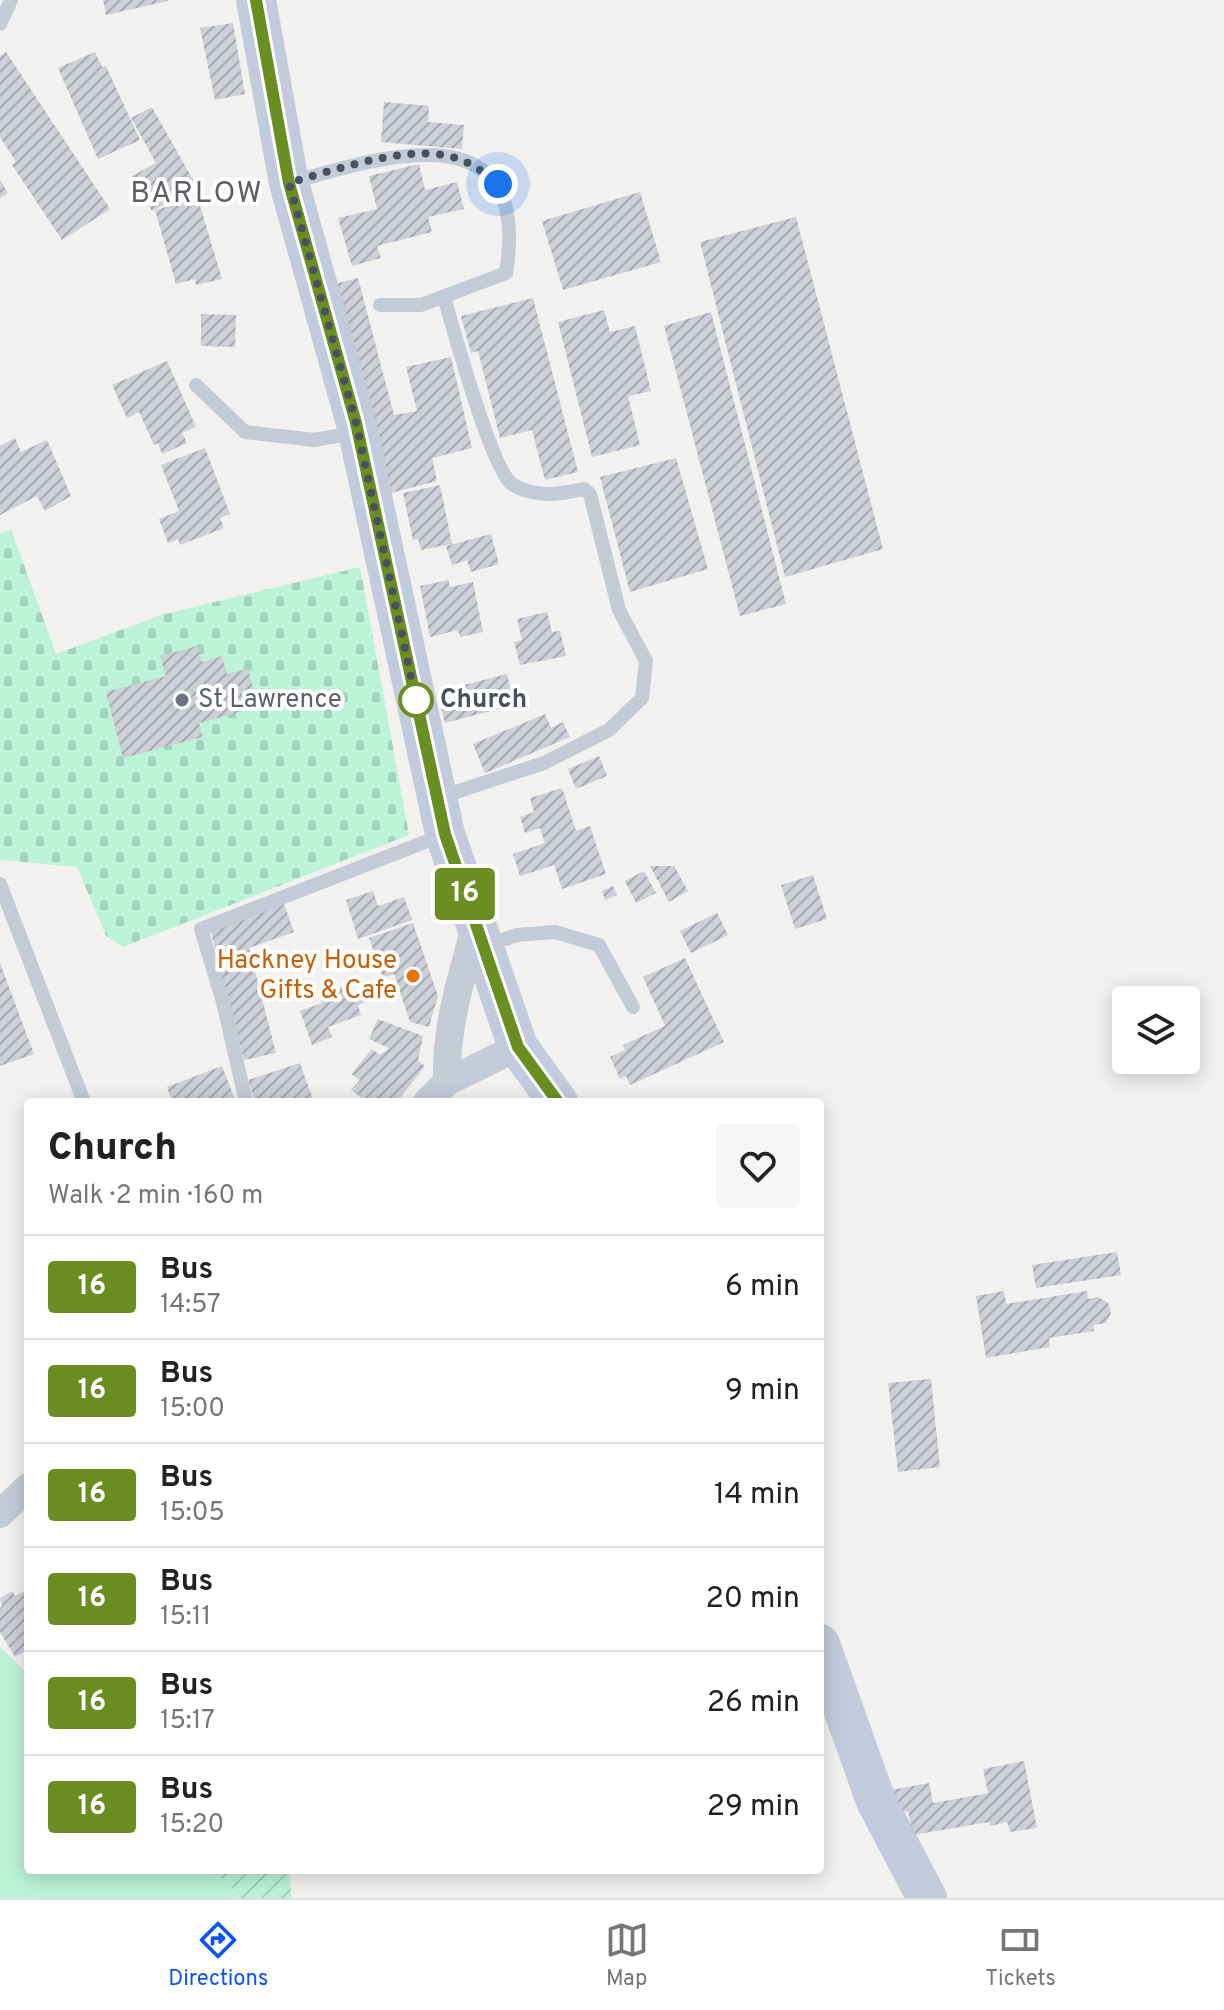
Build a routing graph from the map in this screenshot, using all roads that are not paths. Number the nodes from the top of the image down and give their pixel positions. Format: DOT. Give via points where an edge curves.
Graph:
graph roads {
  1 [pos="11,0"];
  2 [pos="256,0"];
  3 [pos="0,24"];
  4 [pos="289,183"];
  5 [pos="444,297"];
  6 [pos="380,305"];
  7 [pos="196,385"];
  8 [pos="358,432"];
  9 [pos="441,816"];
  10 [pos="0,884"];
  11 [pos="480,935"];
  12 [pos="633,1007"];
  13 [pos="518,1047"];
  14 [pos="447,1082"];
  15 [pos="82,1098"];
  16 [pos="245,1098"];
  17 [pos="431,1098"];
  18 [pos="555,1098"];
  19 [pos="24,1491"];
  20 [pos="0,1514"];
  21 [pos="824,1655"];
  22 [pos="927,1898"];
  1 -- 3 [label="lane"];
  2 -- 4 [label="main road"];
  4 -- 5 [label="lane" via="401,155 442,154 477,166 498,184 508,217 506,273"];
  4 -- 8 [label="main road"];
  5 -- 6 [label="lane" via="421,305"];
  5 -- 9 [label="lane" via="479,413 509,482 532,493 584,489 590,494 619,610 646,661 642,698 609,730"];
  7 -- 8 [label="lane" via="245,432 314,440"];
  8 -- 9 [label="main road"];
  9 -- 11 [label="main road"];
  9 -- 16 [label="lane" via="201,929"];
  10 -- 15 [label="lane"];
  11 -- 12 [label="lane" via="555,932 599,945"];
  11 -- 13 [label="main road"];
  11 -- 14 [label="street" via="461,979 446,1053"];
  13 -- 14 [label="street"];
  13 -- 18 [label="main road"];
  14 -- 17 [label="street"];
  19 -- 20 [label="street"];
  21 -- 22 [label="main road" via="876,1801"];
}
